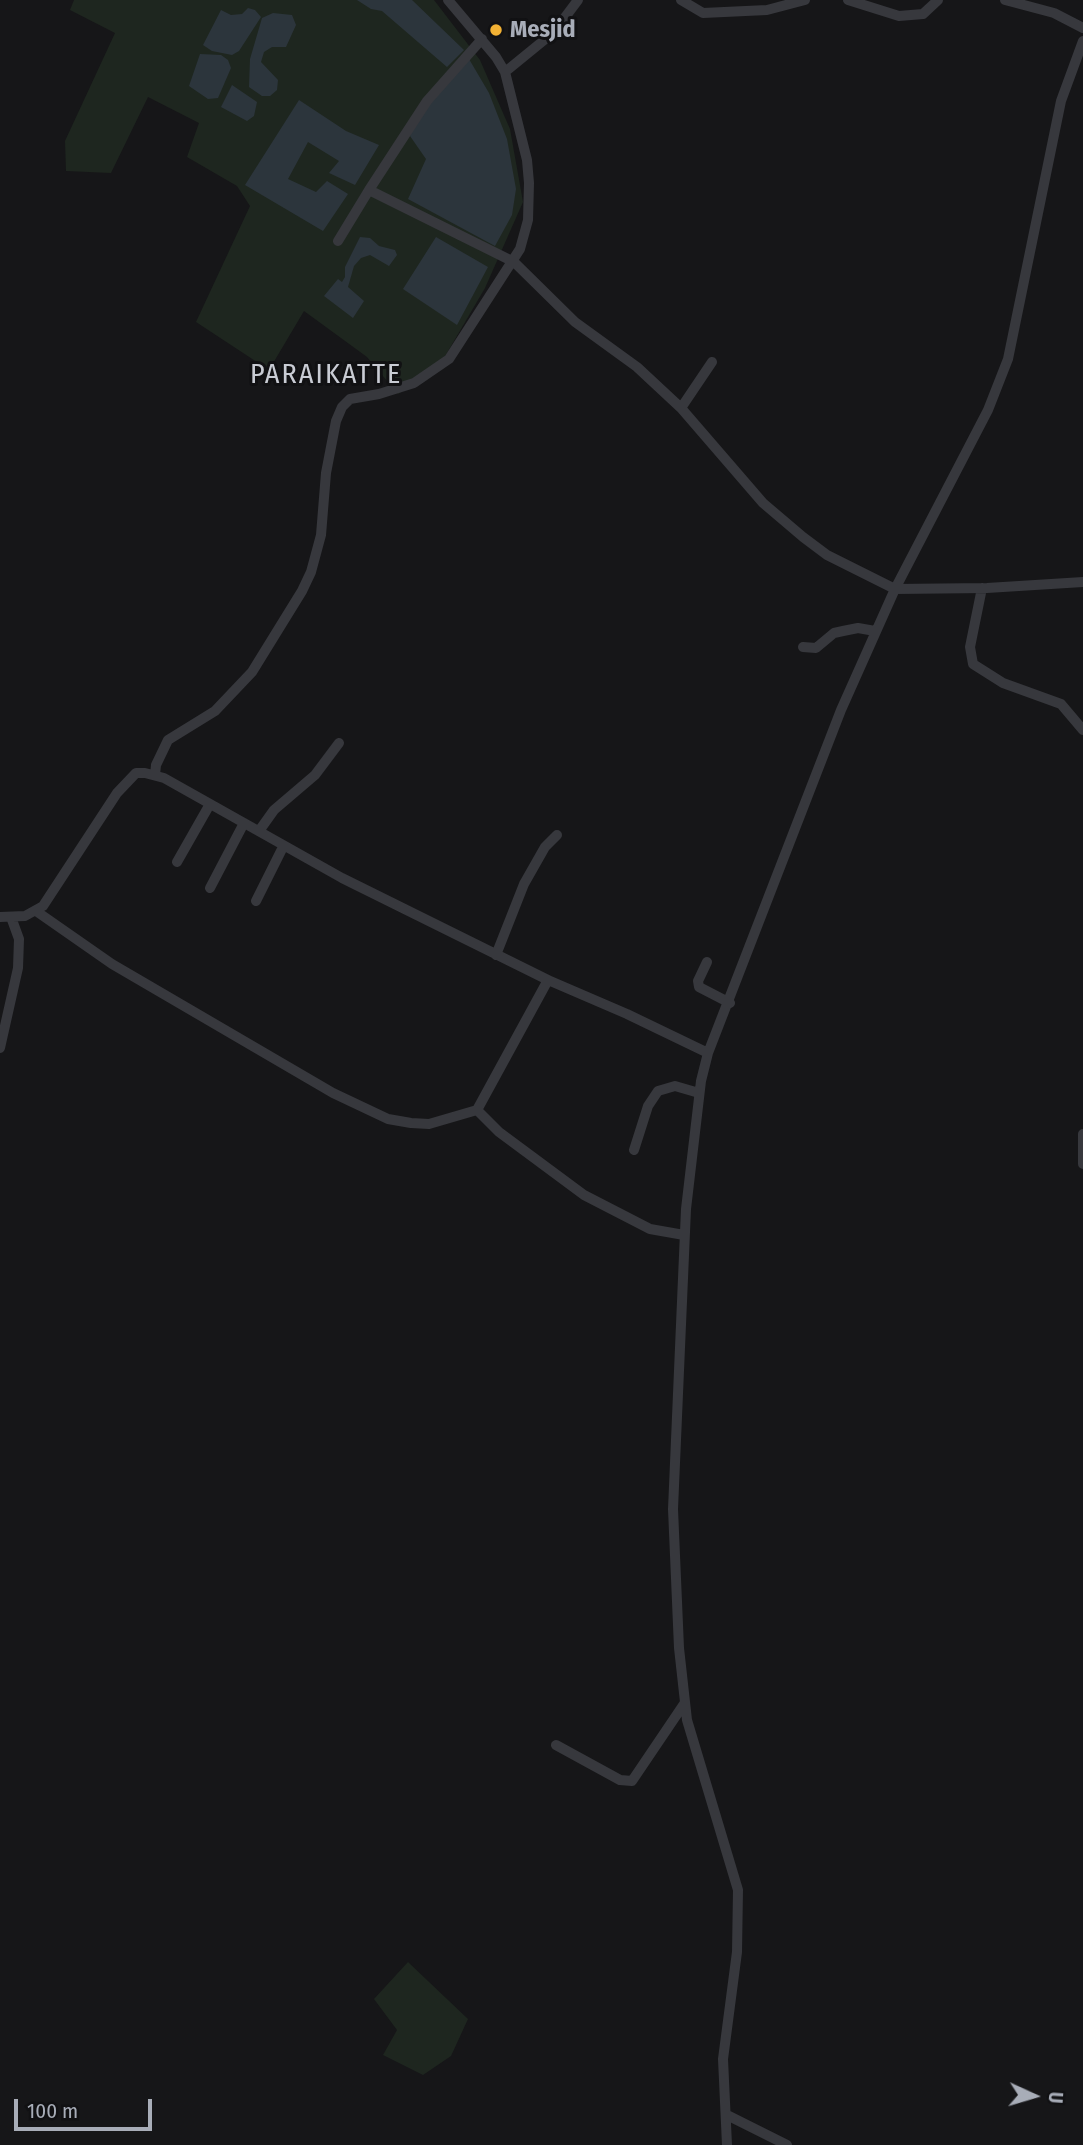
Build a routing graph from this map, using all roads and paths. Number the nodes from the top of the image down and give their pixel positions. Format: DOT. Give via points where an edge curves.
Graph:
graph roads {
  1 [pos="448,0"];
  2 [pos="578,0"];
  3 [pos="681,0"];
  4 [pos="805,0"];
  5 [pos="848,0"];
  6 [pos="938,0"];
  7 [pos="1004,0"];
  8 [pos="1083,28"];
  9 [pos="482,39"];
  10 [pos="1083,41"];
  11 [pos="505,72"];
  12 [pos="369,190"];
  13 [pos="338,240"];
  14 [pos="514,262"];
  15 [pos="712,362"];
  16 [pos="681,408"];
  17 [pos="1083,582"];
  18 [pos="982,588"];
  19 [pos="895,589"];
  20 [pos="876,631"];
  21 [pos="803,647"];
  22 [pos="1083,730"];
  23 [pos="339,743"];
  24 [pos="155,775"];
  25 [pos="210,804"];
  26 [pos="244,823"];
  27 [pos="259,831"];
  28 [pos="557,835"];
  29 [pos="283,847"];
  30 [pos="177,862"];
  31 [pos="210,888"];
  32 [pos="257,901"];
  33 [pos="36,911"];
  34 [pos="6,917"];
  35 [pos="496,955"];
  36 [pos="707,962"];
  37 [pos="548,979"];
  38 [pos="730,1003"];
  39 [pos="0,1048"];
  40 [pos="708,1053"];
  41 [pos="699,1093"];
  42 [pos="477,1110"];
  43 [pos="1083,1134"];
  44 [pos="634,1150"];
  45 [pos="1083,1164"];
  46 [pos="684,1236"];
  47 [pos="684,1704"];
  48 [pos="556,1745"];
  49 [pos="727,2115"];
  50 [pos="727,2145"];
  51 [pos="787,2145"];
  1 -- 9 [label="street"];
  2 -- 11 [label="street" via="554,32"];
  3 -- 4 [label="street" via="703,13 767,10"];
  5 -- 6 [label="street" via="899,16 923,14"];
  7 -- 8 [label="street" via="1054,13"];
  9 -- 11 [label="street"];
  9 -- 12 [label="street" via="427,101"];
  10 -- 19 [label="street" via="1061,101 1008,359 988,410"];
  11 -- 14 [label="street" via="529,183 528,220"];
  12 -- 13 [label="street"];
  12 -- 14 [label="street"];
  14 -- 16 [label="street" via="575,322"];
  14 -- 24 [label="street" via="449,359 414,383 351,399 341,407 326,473 321,535 302,591 252,672 215,710 168,740"];
  15 -- 16 [label="street"];
  16 -- 19 [label="street" via="763,503 803,537 827,555"];
  17 -- 18 [label="street"];
  18 -- 19 [label="street"];
  18 -- 22 [label="street" via="970,659 989,676 1061,704"];
  19 -- 20 [label="street"];
  20 -- 21 [label="street" via="843,631 816,649"];
  20 -- 38 [label="street" via="819,763"];
  23 -- 27 [label="street" via="315,775 274,810"];
  24 -- 25 [label="street"];
  24 -- 33 [label="street" via="136,773 129,779 51,897"];
  25 -- 26 [label="street"];
  25 -- 30 [label="street"];
  26 -- 27 [label="street"];
  26 -- 31 [label="street"];
  27 -- 29 [label="street"];
  28 -- 35 [label="street" via="524,884"];
  29 -- 32 [label="street"];
  29 -- 35 [label="street"];
  33 -- 34 [label="street"];
  33 -- 42 [label="street" via="124,971 361,1108 388,1119 429,1124"];
  34 -- 39 [label="street" via="19,939 18,968"];
  35 -- 37 [label="street"];
  36 -- 38 [label="street" via="699,987"];
  37 -- 40 [label="street"];
  37 -- 42 [label="street"];
  38 -- 40 [label="street"];
  40 -- 41 [label="street"];
  41 -- 44 [label="street" via="675,1086 658,1090"];
  41 -- 46 [label="street"];
  42 -- 46 [label="street" via="499,1132 584,1195 650,1229"];
  43 -- 45 [label="street"];
  46 -- 47 [label="street" via="673,1509"];
  47 -- 48 [label="street" via="632,1781 620,1780"];
  47 -- 49 [label="street" via="738,1890 737,1952 723,2059"];
  49 -- 50 [label="street"];
  49 -- 51 [label="street"];
}
